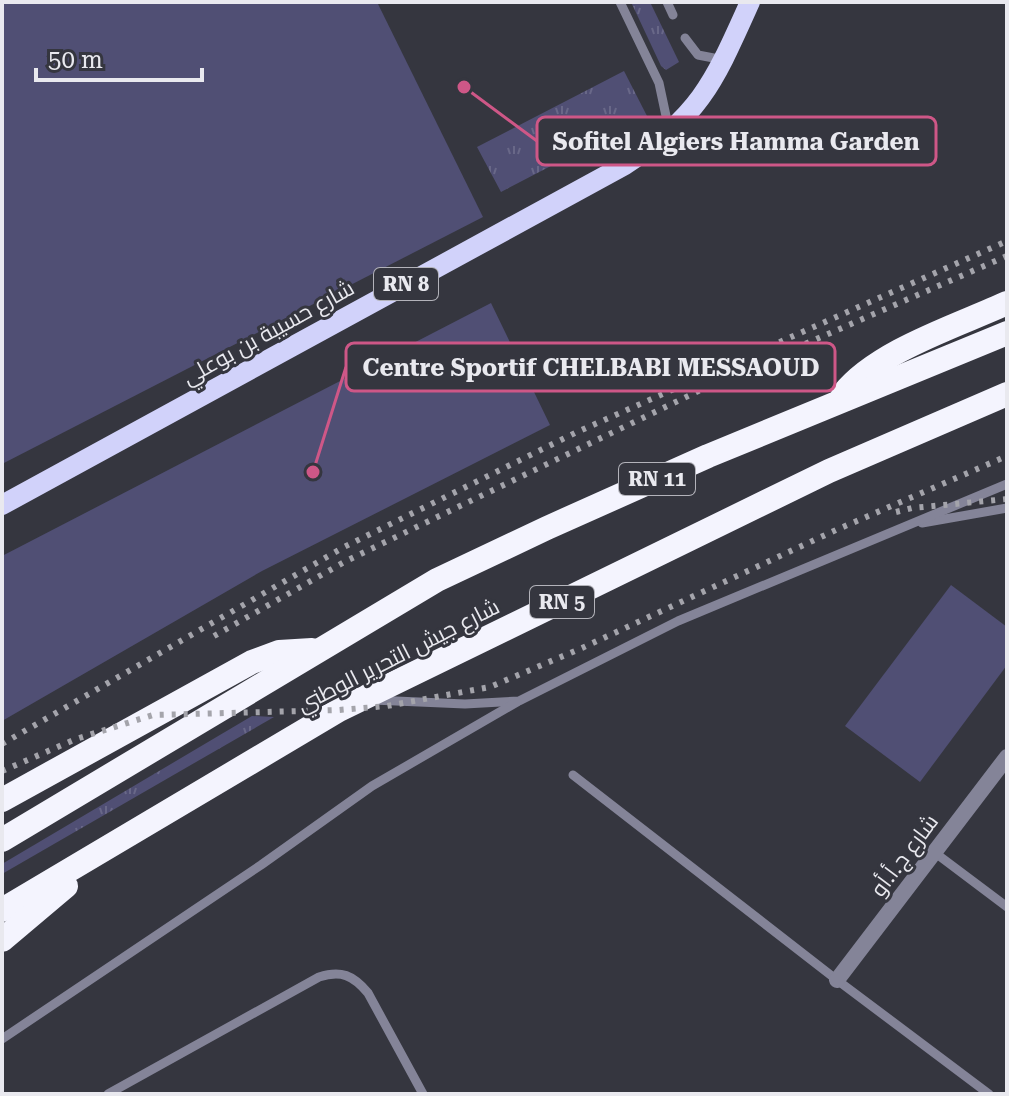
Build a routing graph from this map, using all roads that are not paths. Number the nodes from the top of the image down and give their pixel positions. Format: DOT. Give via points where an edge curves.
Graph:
graph roads {
  1 [pos="620,2"];
  2 [pos="667,2"];
  3 [pos="750,2"];
  4 [pos="673,15"];
  5 [pos="685,38"];
  6 [pos="724,60"];
  7 [pos="669,134"];
  8 [pos="1007,303"];
  9 [pos="1007,333"];
  10 [pos="1007,394"];
  11 [pos="838,401"];
  12 [pos="1007,484"];
  13 [pos="2,505"];
  14 [pos="1007,508"];
  15 [pos="903,526"];
  16 [pos="319,649"];
  17 [pos="362,700"];
  18 [pos="519,701"];
  19 [pos="1007,757"];
  20 [pos="573,775"];
  21 [pos="2,800"];
  22 [pos="130,833"];
  23 [pos="2,840"];
  24 [pos="934,852"];
  25 [pos="1007,907"];
  26 [pos="2,910"];
  27 [pos="2,940"];
  28 [pos="837,980"];
  29 [pos="2,1039"];
  30 [pos="108,1094"];
  31 [pos="423,1094"];
  32 [pos="989,1094"];
  1 -- 7 [label="lane" via="659,83"];
  2 -- 4 [label="lane"];
  3 -- 6 [label="main road, شارع حسيبة بن بوعلي / RN 8"];
  5 -- 6 [label="lane" via="698,55"];
  6 -- 7 [label="main road, شارع حسيبة بن بوعلي / RN 8" via="697,105"];
  7 -- 13 [label="main road, شارع حسيبة بن بوعلي / RN 8" via="625,165"];
  8 -- 11 [label="highway" via="887,358"];
  9 -- 11 [label="highway, شارع جيش التحرير الوطني / RN 11"];
  10 -- 17 [label="highway, شارع جيش التحرير الوطني / RN 5" via="829,471"];
  11 -- 16 [label="highway, شارع جيش التحرير الوطني / RN 11" via="464,567"];
  12 -- 15 [label="lane"];
  14 -- 15 [label="lane"];
  15 -- 18 [label="lane" via="678,621"];
  16 -- 21 [label="highway" via="279,652 252,662"];
  16 -- 23 [label="highway, شارع جيش التحرير الوطني / RN 11"];
  17 -- 18 [label="lane"];
  17 -- 22 [label="highway, شارع جيش التحرير الوطني / RN 5"];
  18 -- 29 [label="lane" via="372,786"];
  19 -- 24 [label="street, شارع ج.أ.أو"];
  20 -- 28 [label="lane"];
  22 -- 26 [label="highway, شارع جيش التحرير الوطني / RN 5"];
  22 -- 27 [label="highway"];
  24 -- 25 [label="lane"];
  24 -- 28 [label="street, شارع ج.أ.أو"];
  28 -- 32 [label="lane"];
  30 -- 31 [label="lane" via="332,973 358,980 368,993"];
}
